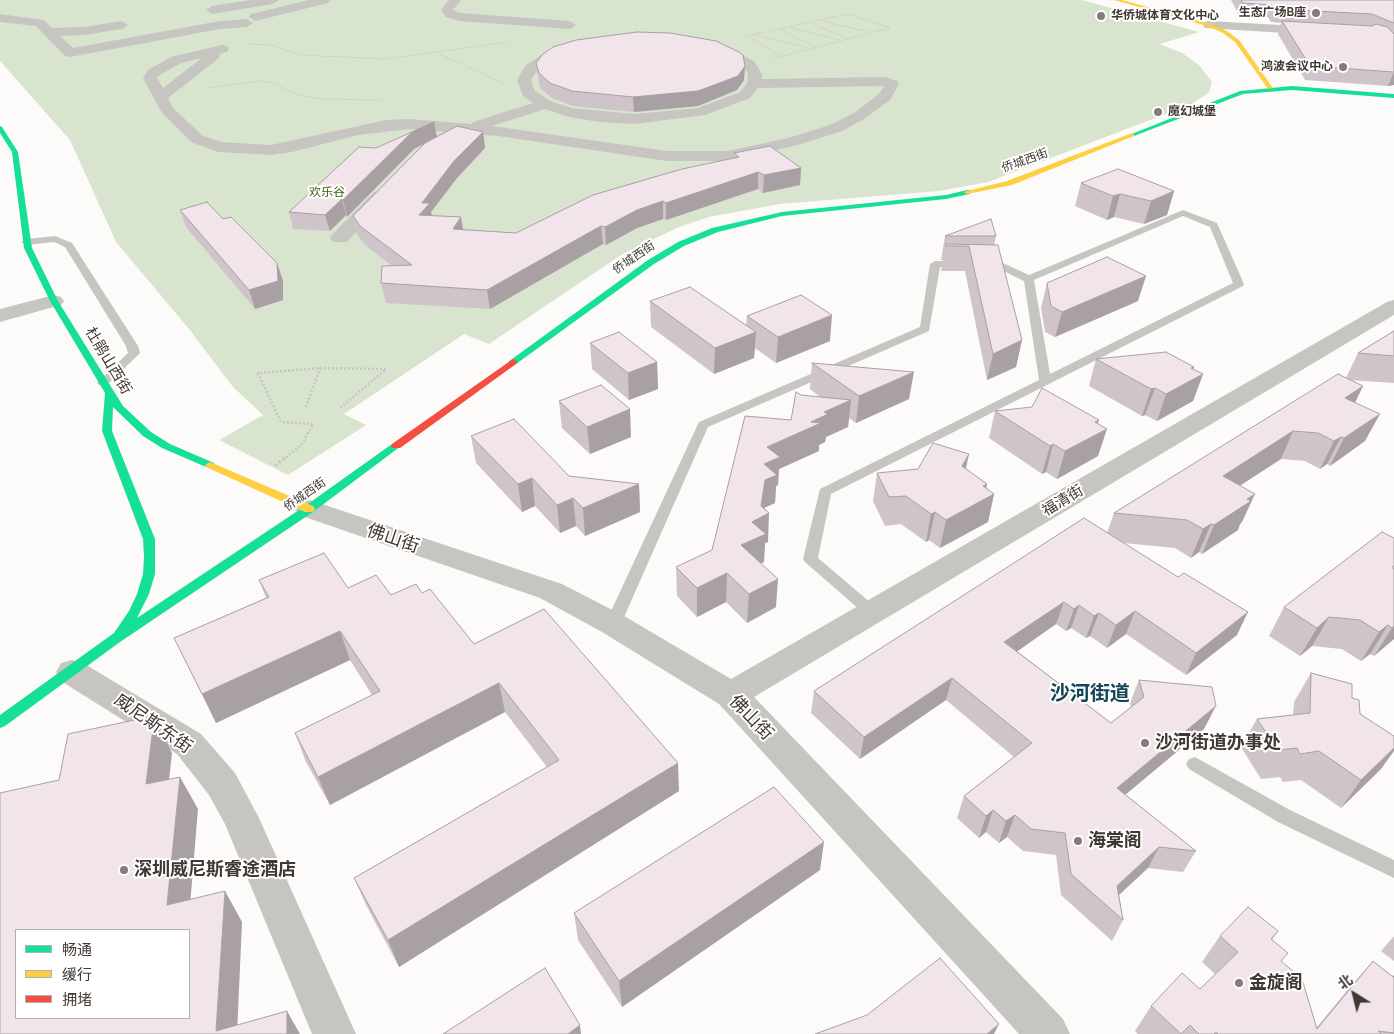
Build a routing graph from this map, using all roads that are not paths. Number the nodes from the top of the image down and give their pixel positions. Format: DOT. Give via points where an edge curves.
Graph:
graph roads {
  1 [pos="273,0"];
  2 [pos="324,0"];
  3 [pos="454,0"];
  4 [pos="1116,0"];
  5 [pos="514,7"];
  6 [pos="202,12"];
  7 [pos="0,18"];
  8 [pos="247,22"];
  9 [pos="136,23"];
  10 [pos="1209,25"];
  11 [pos="579,29"];
  12 [pos="1329,31"];
  13 [pos="49,32"];
  14 [pos="605,43"];
  15 [pos="225,46"];
  16 [pos="754,84"];
  17 [pos="1270,88"];
  18 [pos="1394,96"];
  19 [pos="160,97"];
  20 [pos="546,104"];
  21 [pos="0,128"];
  22 [pos="470,128"];
  23 [pos="441,142"];
  24 [pos="394,182"];
  25 [pos="340,238"];
  26 [pos="26,242"];
  27 [pos="1029,279"];
  28 [pos="54,301"];
  29 [pos="1394,306"];
  30 [pos="0,316"];
  31 [pos="1045,380"];
  32 [pos="103,383"];
  33 [pos="109,394"];
  34 [pos="309,509"];
  35 [pos="873,613"];
  36 [pos="613,624"];
  37 [pos="115,639"];
  38 [pos="72,672"];
  39 [pos="731,695"];
  40 [pos="0,722"];
  41 [pos="1195,764"];
  42 [pos="1394,869"];
  43 [pos="334,1034"];
  44 [pos="1048,1034"];
  1 -- 6 [label="street"];
  2 -- 8 [label="street" via="274,10"];
  3 -- 11 [label="street" via="447,10 458,16"];
  4 -- 10 [label="street"];
  5 -- 11 [label="street"];
  7 -- 13 [label="street" via="40,23"];
  8 -- 13 [label="street" via="220,24 70,53"];
  8 -- 15 [label="street" via="245,30"];
  9 -- 13 [label="street" via="84,31"];
  10 -- 12 [label="street"];
  10 -- 17 [label="street" via="1237,41"];
  11 -- 14 [label="street"];
  14 -- 16 [label="street" via="670,41 729,53 749,64 755,74"];
  14 -- 20 [label="street" via="574,48 548,57 531,68 524,80 528,93"];
  15 -- 19 [label="street"];
  15 -- 19 [label="street" via="176,60 153,73 150,78"];
  16 -- 20 [label="street" via="745,95 726,104 668,117 600,117"];
  16 -- 22 [label="street" via="885,81 892,84 885,97 836,128 728,156 651,155"];
  17 -- 18 [label="street, 侨城西街"];
  17 -- 34 [label="street, 侨城西街" via="1233,94 1009,183 946,198 782,214 715,230 681,244 651,262"];
  19 -- 22 [label="street" via="167,110 198,139 242,150 292,148 386,125"];
  20 -- 22 [label="street"];
  21 -- 26 [label="street, 杜鹃山西街" via="15,152 18,165"];
  22 -- 23 [label="street"];
  24 -- 25 [label="street"];
  26 -- 28 [label="street, 杜鹃山西街"];
  26 -- 32 [label="lane" via="55,239 69,244 132,346 134,353"];
  27 -- 31 [label="lane"];
  27 -- 31 [label="lane" via="1183,213 1214,225 1239,284"];
  27 -- 36 [label="lane" via="999,265 935,264 924,328 703,425"];
  28 -- 30 [label="street"];
  28 -- 32 [label="street, 杜鹃山西街"];
  29 -- 35 [label="street, 福清街"];
  31 -- 35 [label="lane" via="825,492 810,558"];
  32 -- 33 [label="street, 杜鹃山西街"];
  33 -- 34 [label="street, 杜鹃山西街" via="132,421 166,446"];
  33 -- 37 [label="street" via="107,431 149,539 150,557 143,594"];
  34 -- 36 [label="street, 佛山街" via="400,542 522,580 551,591"];
  34 -- 37 [label="street, 侨城西街"];
  35 -- 39 [label="street, 福清街"];
  36 -- 39 [label="street, 佛山街"];
  37 -- 38 [label="street, 侨城西街"];
  38 -- 40 [label="street, 侨城西街"];
  38 -- 43 [label="street, 威尼斯东街" via="189,744 222,784 241,818"];
  39 -- 44 [label="street, 佛山街"];
  41 -- 42 [label="lane" via="1284,816"];
}
